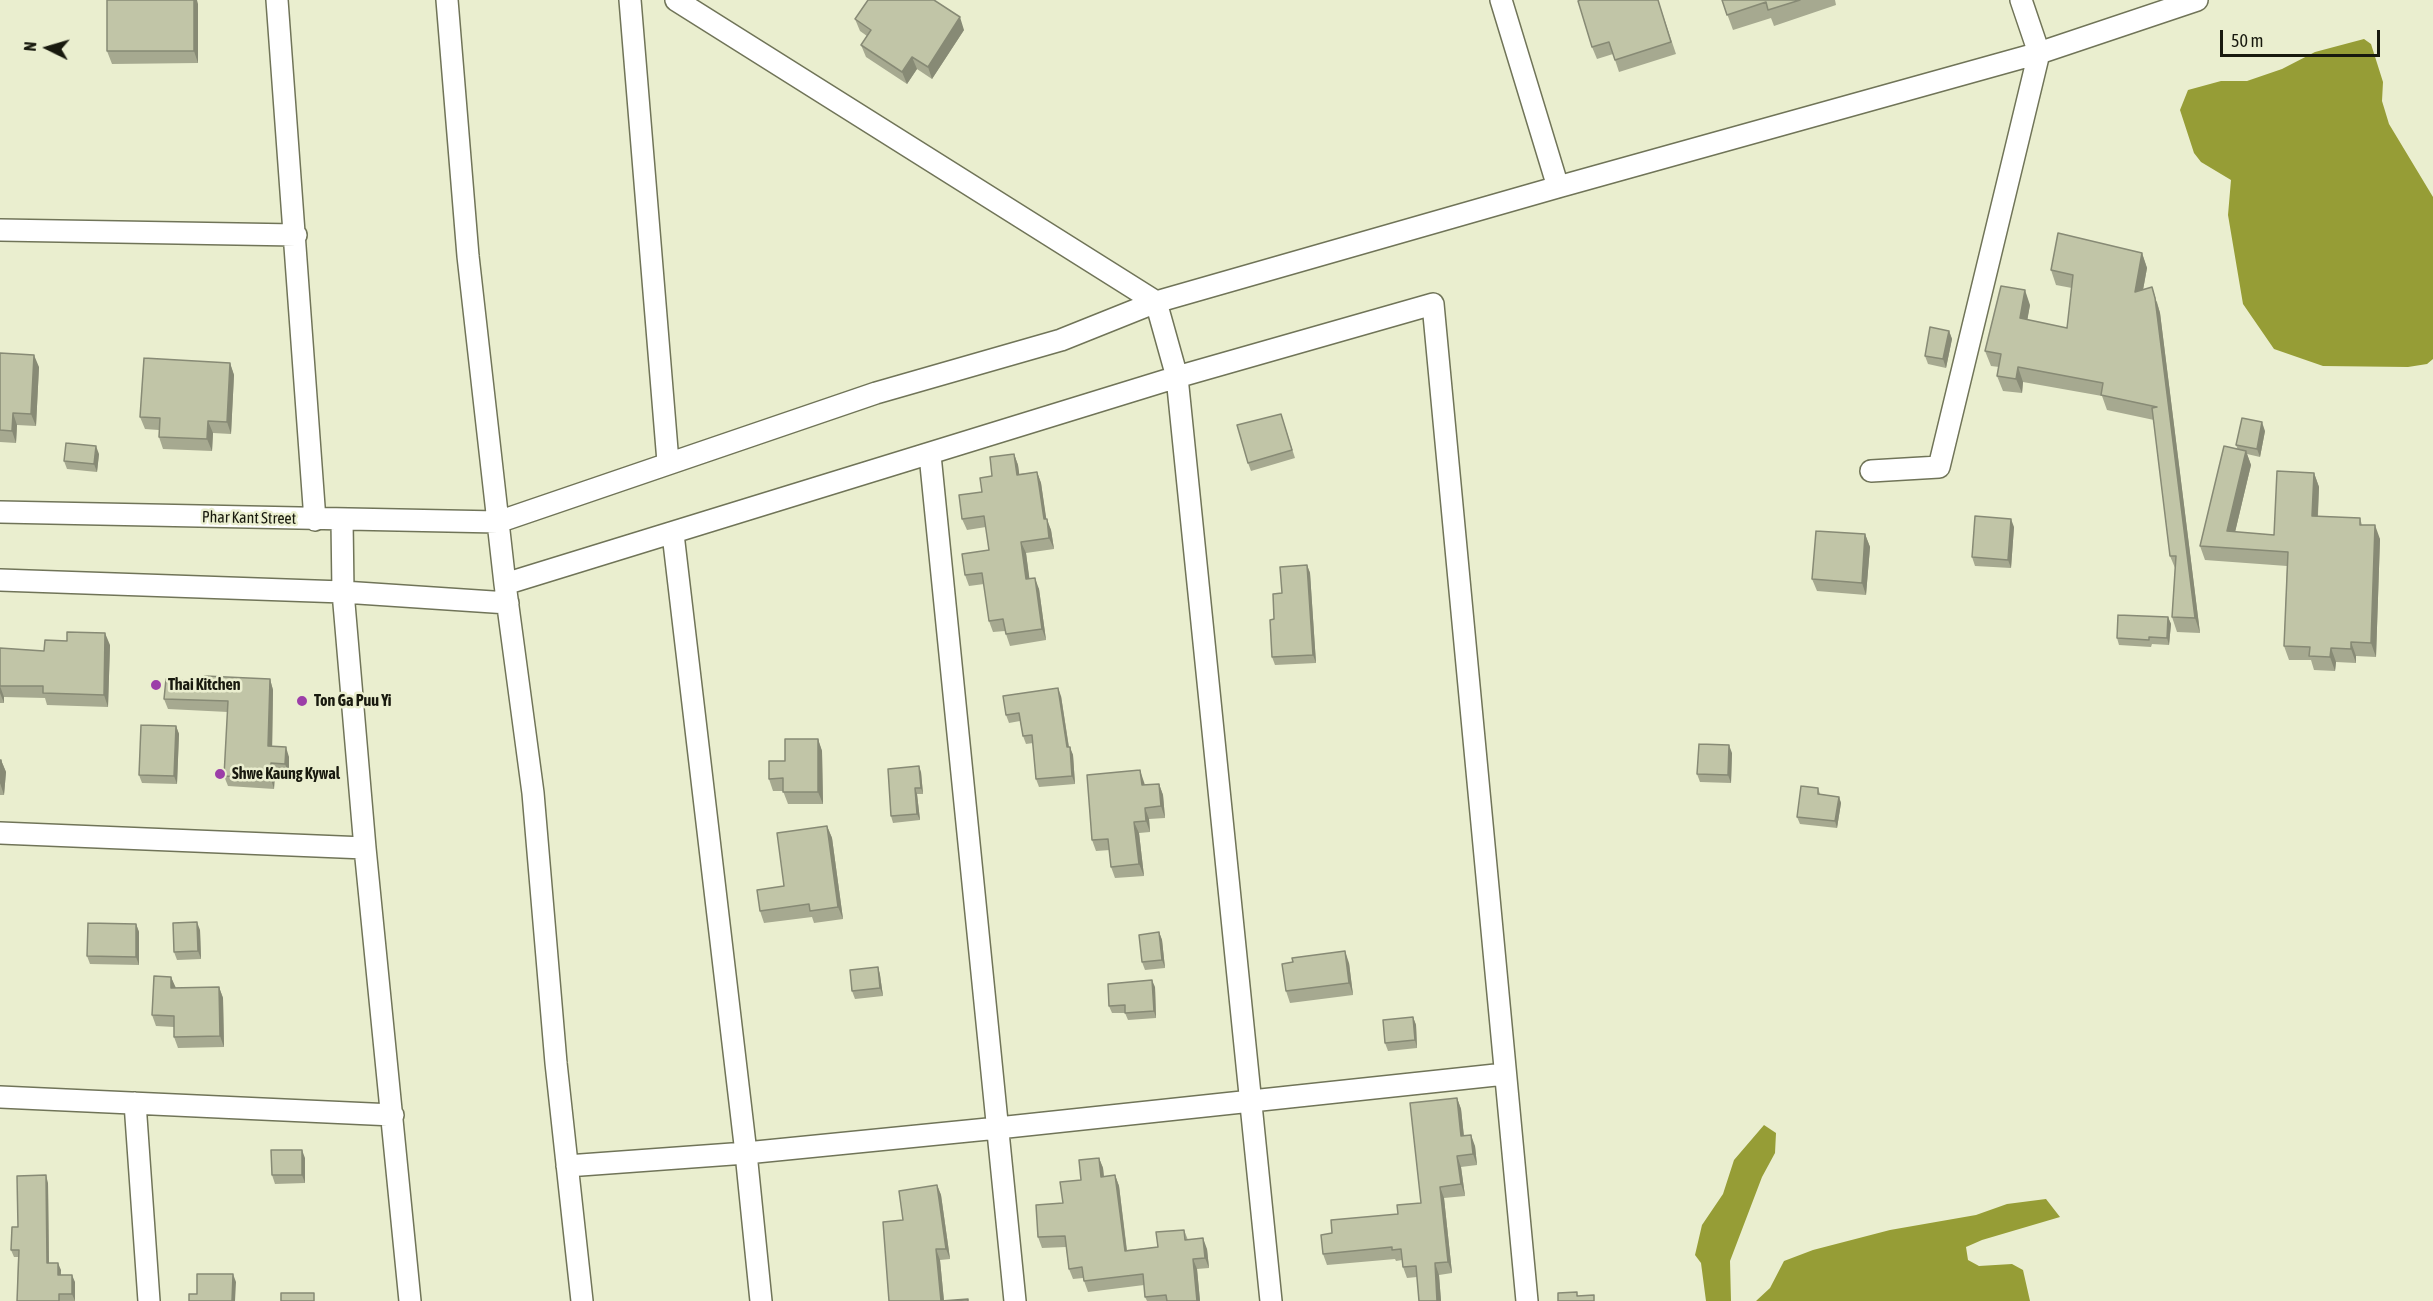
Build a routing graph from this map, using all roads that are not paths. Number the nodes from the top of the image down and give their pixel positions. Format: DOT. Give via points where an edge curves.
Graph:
graph roads {
  1 [pos="278,0"];
  2 [pos="447,0"];
  3 [pos="630,0"];
  4 [pos="676,0"];
  5 [pos="1501,0"];
  6 [pos="2021,0"];
  7 [pos="2197,0"];
  8 [pos="2039,54"];
  9 [pos="1558,187"];
  10 [pos="0,230"];
  11 [pos="296,235"];
  12 [pos="1156,302"];
  13 [pos="1177,377"];
  14 [pos="930,455"];
  15 [pos="668,462"];
  16 [pos="1871,471"];
  17 [pos="0,512"];
  18 [pos="315,520"];
  19 [pos="342,520"];
  20 [pos="498,522"];
  21 [pos="673,534"];
  22 [pos="0,580"];
  23 [pos="344,592"];
  24 [pos="506,594"];
  25 [pos="0,833"];
  26 [pos="365,848"];
  27 [pos="1505,1074"];
  28 [pos="0,1097"];
  29 [pos="1251,1100"];
  30 [pos="135,1103"];
  31 [pos="393,1115"];
  32 [pos="998,1128"];
  33 [pos="746,1153"];
  34 [pos="567,1166"];
  35 [pos="149,1301"];
  36 [pos="410,1301"];
  37 [pos="582,1301"];
  38 [pos="761,1301"];
  39 [pos="1016,1301"];
  40 [pos="1271,1301"];
  41 [pos="1527,1301"];
  1 -- 11 [label="street"];
  2 -- 20 [label="street" via="468,256"];
  3 -- 15 [label="street"];
  4 -- 12 [label="street"];
  5 -- 9 [label="street"];
  6 -- 8 [label="street"];
  7 -- 8 [label="street"];
  8 -- 9 [label="street"];
  8 -- 16 [label="street" via="1939,467"];
  9 -- 12 [label="street"];
  10 -- 11 [label="street"];
  11 -- 18 [label="street"];
  12 -- 13 [label="street"];
  12 -- 15 [label="street" via="1061,340 876,393"];
  13 -- 14 [label="street"];
  13 -- 27 [label="street" via="1433,304"];
  13 -- 29 [label="street"];
  14 -- 21 [label="street"];
  14 -- 32 [label="street"];
  15 -- 20 [label="street"];
  17 -- 18 [label="street, Phar Kant Street"];
  18 -- 19 [label="street, Phar Kant Street"];
  19 -- 20 [label="street, Phar Kant Street"];
  19 -- 23 [label="street"];
  20 -- 24 [label="street"];
  21 -- 24 [label="street"];
  21 -- 33 [label="street"];
  22 -- 23 [label="street"];
  23 -- 24 [label="street"];
  23 -- 26 [label="street"];
  24 -- 34 [label="street" via="533,793"];
  25 -- 26 [label="street"];
  26 -- 31 [label="street"];
  27 -- 29 [label="street"];
  27 -- 41 [label="street"];
  28 -- 30 [label="street"];
  29 -- 32 [label="street"];
  29 -- 40 [label="street"];
  30 -- 31 [label="street"];
  30 -- 35 [label="street"];
  31 -- 36 [label="street"];
  32 -- 33 [label="street"];
  32 -- 39 [label="street"];
  33 -- 34 [label="street"];
  33 -- 38 [label="street"];
  34 -- 37 [label="street"];
}
